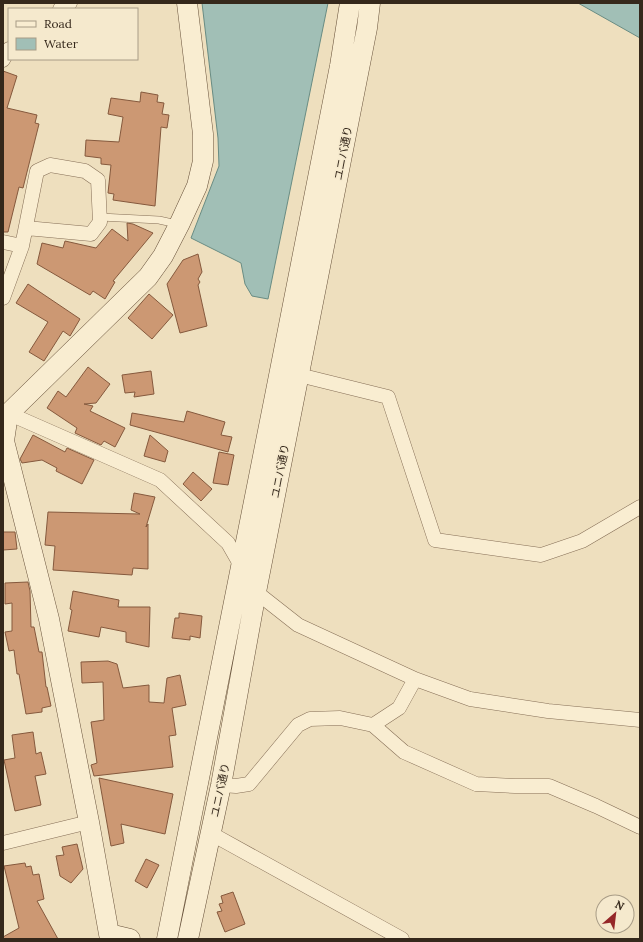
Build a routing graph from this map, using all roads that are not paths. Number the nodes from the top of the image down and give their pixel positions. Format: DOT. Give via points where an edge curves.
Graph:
graph roads {
  1 [pos="187,3"];
  2 [pos="350,3"];
  3 [pos="370,3"];
  4 [pos="8,51"];
  5 [pos="3,60"];
  6 [pos="100,218"];
  7 [pos="180,225"];
  8 [pos="26,228"];
  9 [pos="3,242"];
  10 [pos="22,246"];
  11 [pos="3,298"];
  12 [pos="300,375"];
  13 [pos="5,412"];
  14 [pos="640,507"];
  15 [pos="241,565"];
  16 [pos="256,592"];
  17 [pos="415,679"];
  18 [pos="640,720"];
  19 [pos="374,725"];
  20 [pos="221,785"];
  21 [pos="89,822"];
  22 [pos="640,827"];
  23 [pos="210,833"];
  24 [pos="3,843"];
  25 [pos="106,937"];
  26 [pos="130,939"];
  27 [pos="167,939"];
  28 [pos="188,939"];
  29 [pos="402,939"];
  1 -- 7 [label="street" via="203,134 203,161"];
  2 -- 15 [label="street, ユニバ通り" via="340,66"];
  3 -- 12 [label="street, ユニバ通り"];
  4 -- 5 [label="street"];
  6 -- 7 [label="lane" via="158,220"];
  6 -- 8 [label="street" via="91,234"];
  6 -- 8 [label="street" via="98,180 85,171 50,165 37,171"];
  7 -- 13 [label="street" via="148,277"];
  8 -- 10 [label="street"];
  9 -- 10 [label="street"];
  10 -- 11 [label="street"];
  12 -- 14 [label="street" via="388,397 435,540 541,555 582,541"];
  12 -- 16 [label="street, ユニバ通り"];
  13 -- 15 [label="street" via="160,480 228,543"];
  13 -- 21 [label="street" via="4,441 49,620"];
  15 -- 16 [label="street"];
  15 -- 27 [label="street, ユニバ通り"];
  16 -- 17 [label="street" via="298,625"];
  16 -- 20 [label="street, ユニバ通り"];
  17 -- 18 [label="street" via="470,699 548,711"];
  17 -- 19 [label="street" via="399,708"];
  19 -- 20 [label="street" via="340,718 310,718 298,725 249,784"];
  19 -- 22 [label="street" via="404,752 476,784 549,786"];
  20 -- 23 [label="street, ユニバ通り"];
  21 -- 24 [label="street"];
  21 -- 25 [label="street"];
  23 -- 28 [label="street, ユニバ通り"];
  23 -- 29 [label="street"];
  25 -- 26 [label="street"];
}
